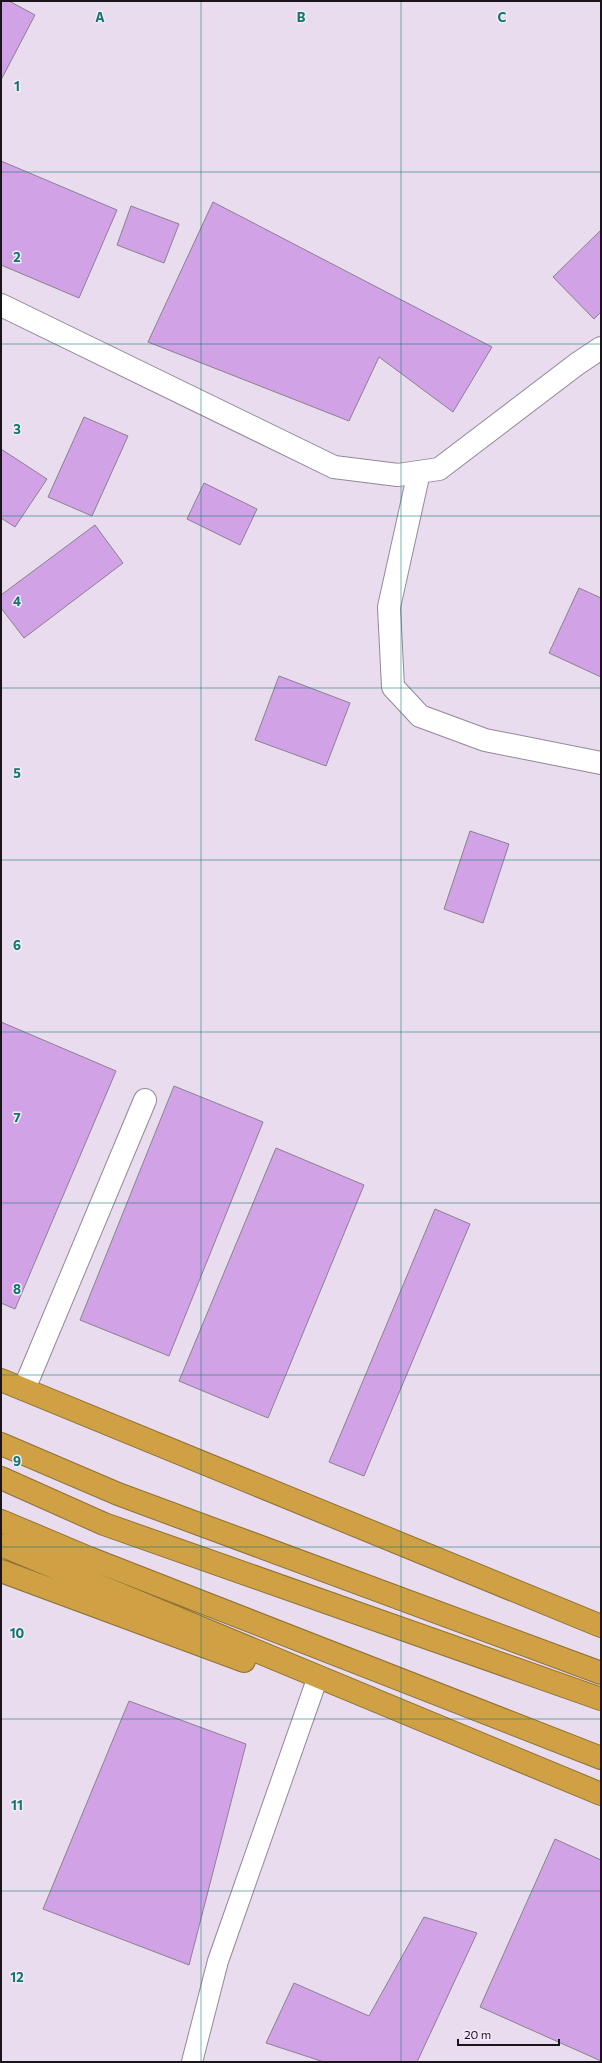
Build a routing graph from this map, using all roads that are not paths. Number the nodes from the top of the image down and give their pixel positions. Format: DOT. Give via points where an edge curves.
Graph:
graph roads {
  1 [pos="1,304"];
  2 [pos="601,348"];
  3 [pos="419,472"];
  4 [pos="601,763"];
  5 [pos="145,1100"];
  6 [pos="1,1380"];
  7 [pos="24,1389"];
  8 [pos="1,1444"];
  9 [pos="1,1478"];
  10 [pos="1,1520"];
  11 [pos="1,1546"];
  12 [pos="1,1571"];
  13 [pos="601,1626"];
  14 [pos="601,1673"];
  15 [pos="315,1685"];
  16 [pos="601,1699"];
  17 [pos="601,1758"];
  18 [pos="601,1794"];
  19 [pos="601,1810"];
  20 [pos="192,2062"];
  1 -- 3 [label="street" via="334,467 398,474"];
  2 -- 3 [label="street" via="439,469"];
  3 -- 4 [label="street" via="389,607 394,687 420,716 485,740"];
  5 -- 7 [label="street"];
  6 -- 7 [label="highway"];
  7 -- 13 [label="highway"];
  8 -- 14 [label="highway" via="118,1494"];
  9 -- 16 [label="highway" via="104,1524"];
  10 -- 17 [label="highway" via="89,1558"];
  11 -- 18 [label="highway"];
  12 -- 15 [label="highway" via="277,1674"];
  15 -- 19 [label="highway"];
  15 -- 20 [label="lane" via="218,1961"];
}
